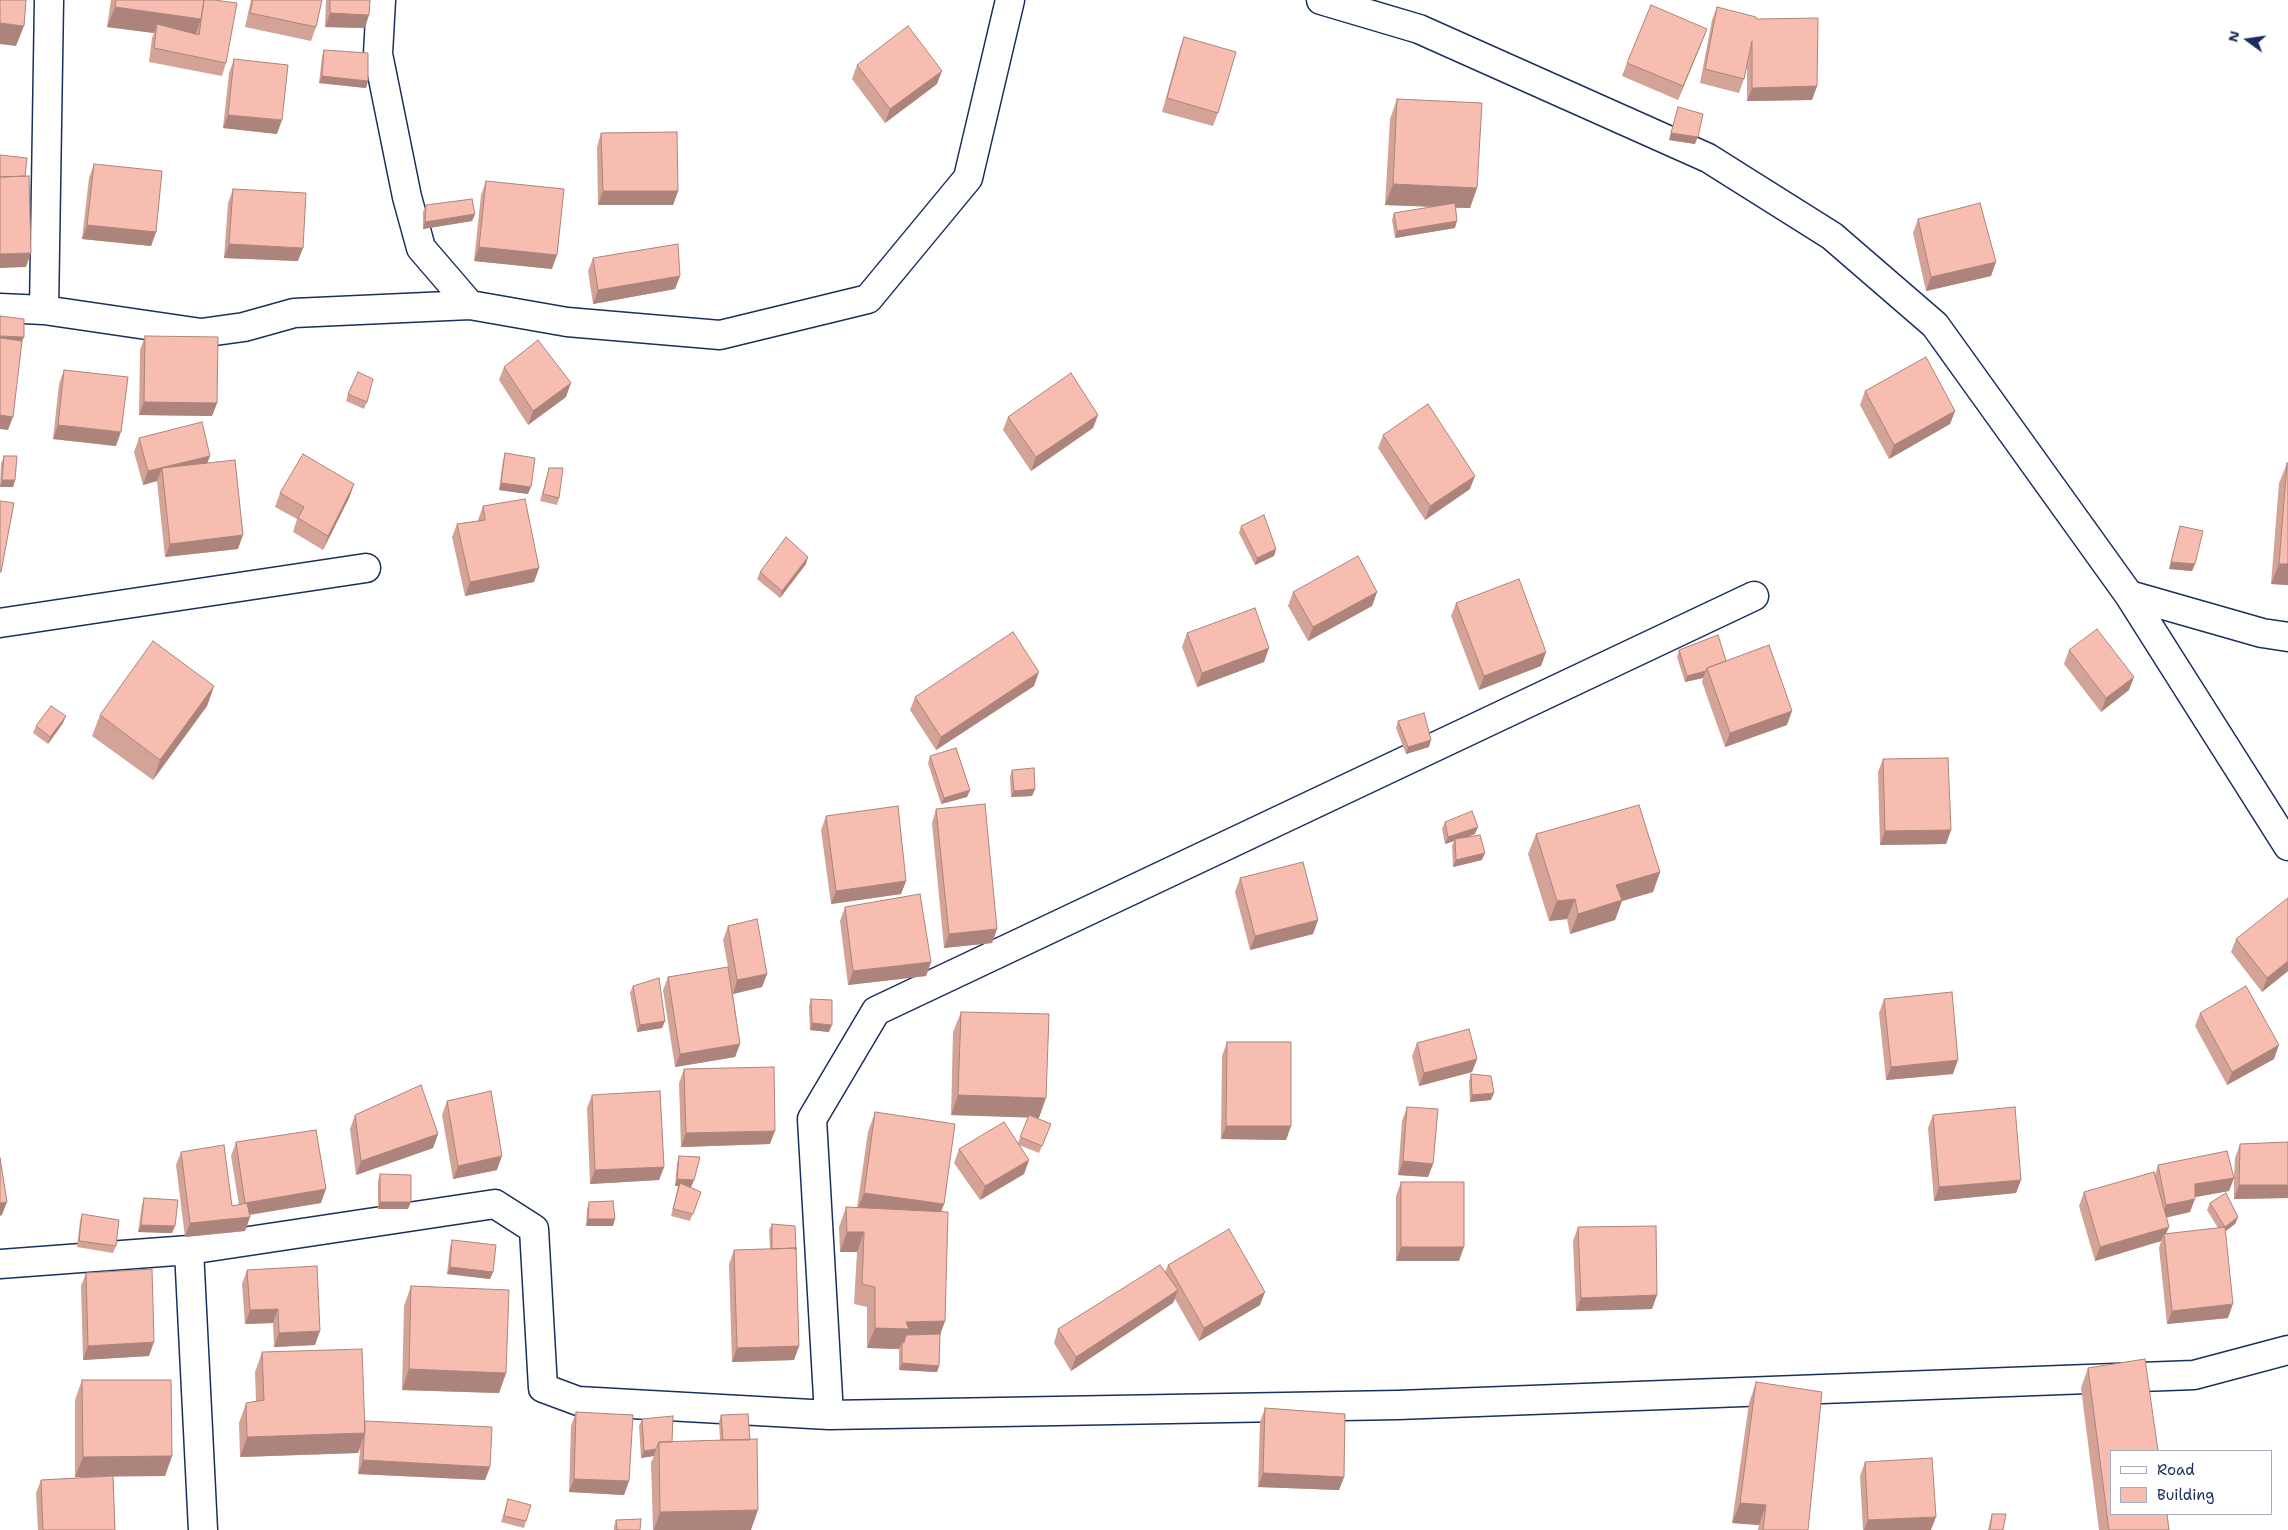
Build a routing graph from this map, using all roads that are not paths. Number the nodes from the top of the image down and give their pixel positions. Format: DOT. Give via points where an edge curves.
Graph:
graph roads {
  1 [pos="49,0"];
  2 [pos="380,0"];
  3 [pos="1010,0"];
  4 [pos="1321,0"];
  5 [pos="470,305"];
  6 [pos="0,308"];
  7 [pos="44,310"];
  8 [pos="366,568"];
  9 [pos="2129,595"];
  10 [pos="1754,596"];
  11 [pos="0,623"];
  12 [pos="2288,638"];
  13 [pos="2288,846"];
  14 [pos="189,1250"];
  15 [pos="0,1264"];
  16 [pos="2288,1350"];
  17 [pos="829,1414"];
  18 [pos="203,1530"];
  1 -- 7 [label="street"];
  2 -- 5 [label="street" via="378,54 407,197 421,248"];
  3 -- 5 [label="street" via="968,178 868,299 720,335 567,322"];
  4 -- 9 [label="street" via="1419,29 1708,158 1832,236 1935,325"];
  5 -- 7 [label="street" via="294,313 244,327 201,333"];
  6 -- 7 [label="street"];
  8 -- 11 [label="street"];
  9 -- 12 [label="street" via="2262,634"];
  9 -- 13 [label="street"];
  10 -- 17 [label="street" via="876,1011 812,1119"];
  14 -- 15 [label="street"];
  14 -- 17 [label="street" via="495,1204 534,1229 543,1388 578,1401"];
  14 -- 18 [label="street"];
  16 -- 17 [label="street" via="2194,1375 1398,1405"];
}
